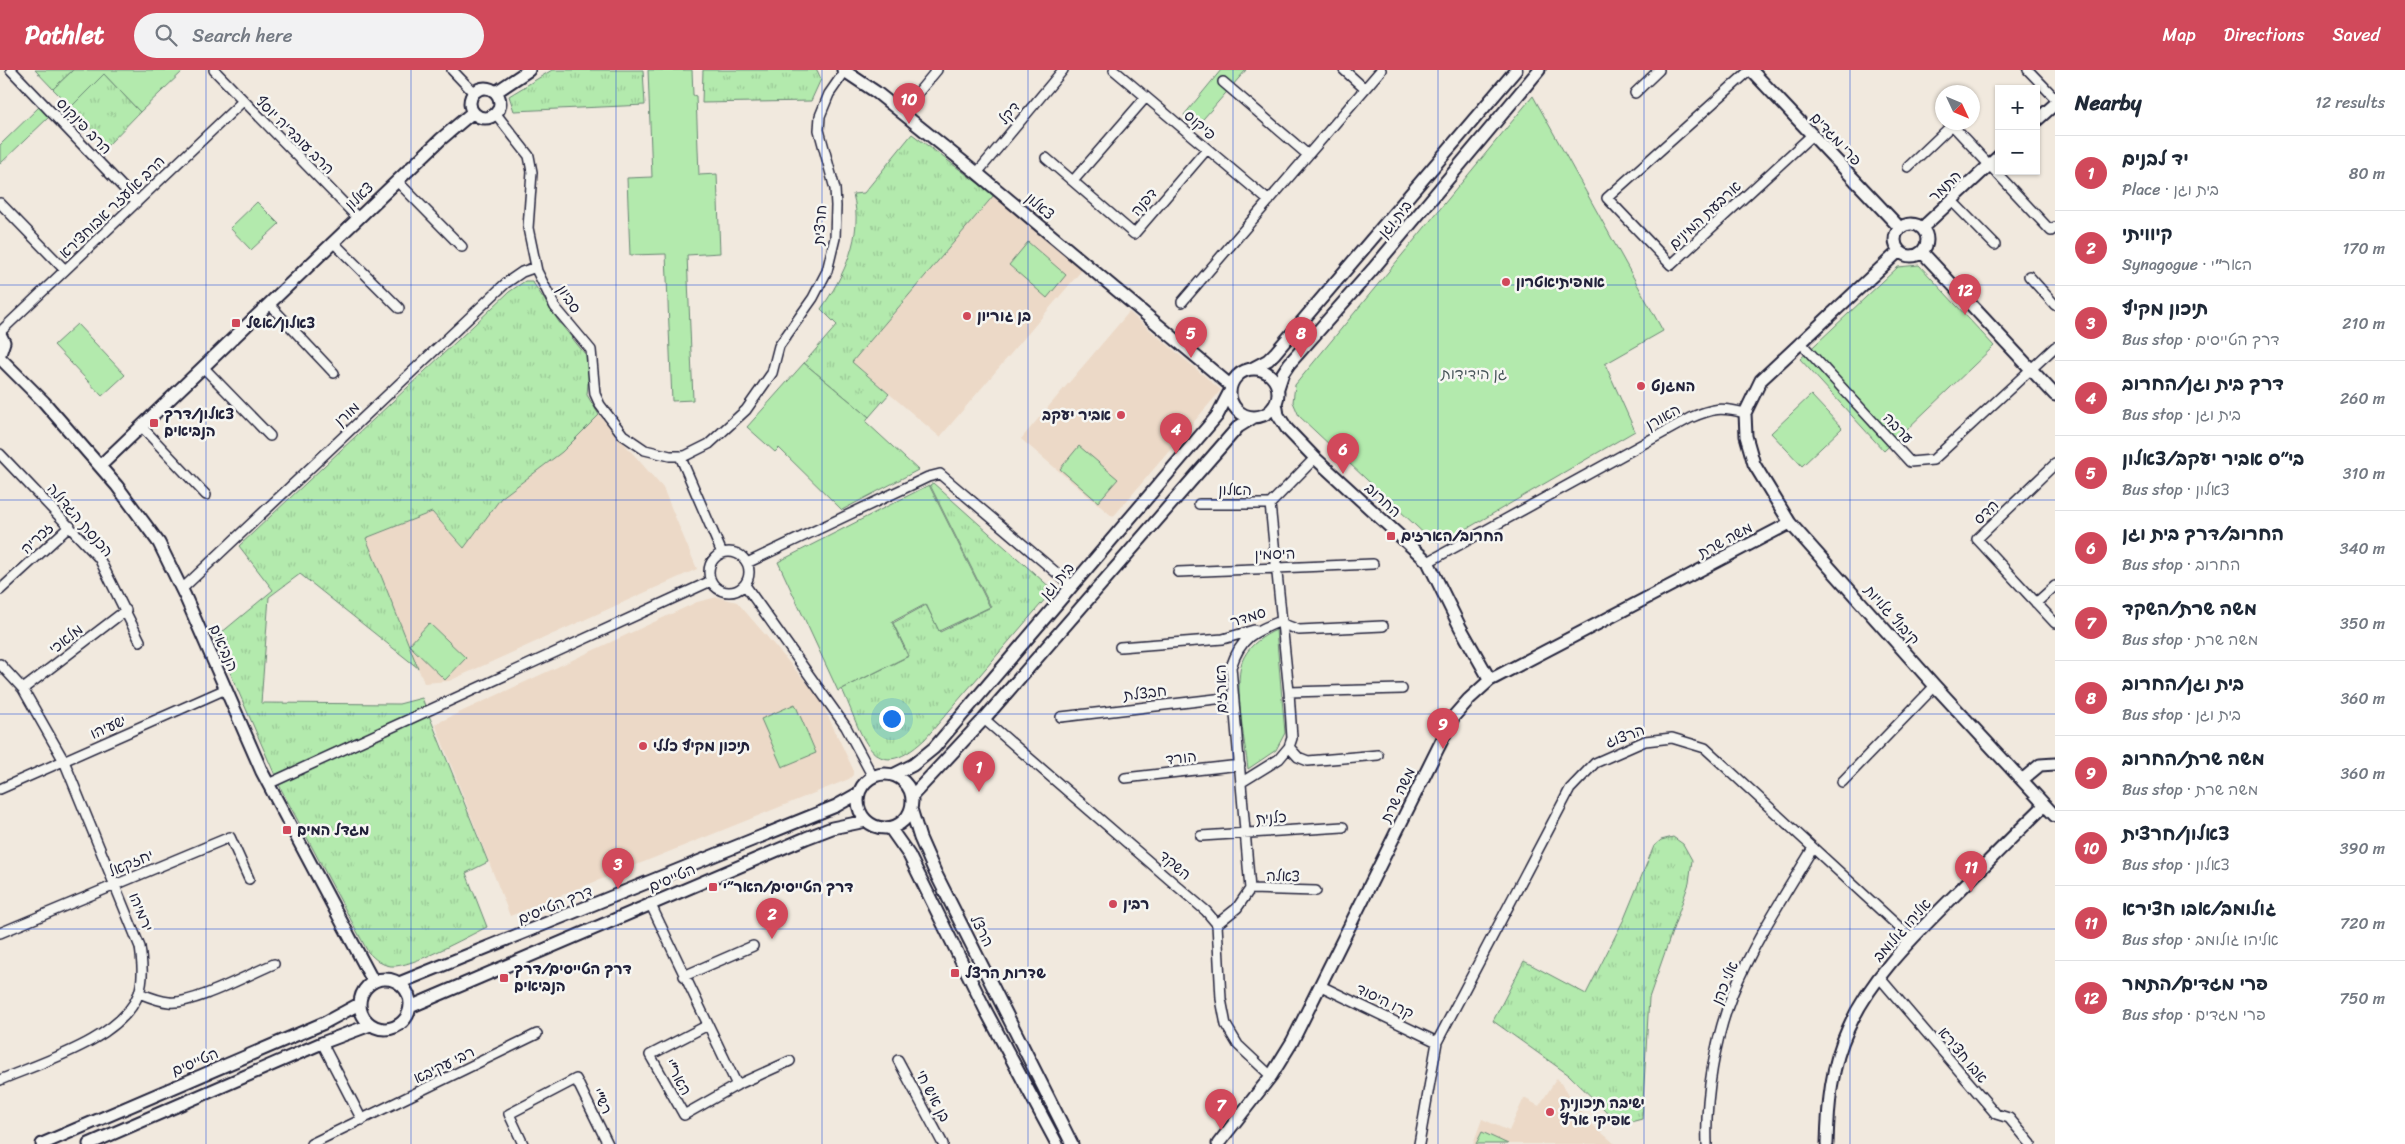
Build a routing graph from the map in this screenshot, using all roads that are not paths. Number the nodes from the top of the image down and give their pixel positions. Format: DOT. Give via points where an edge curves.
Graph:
graph roads {
  1 [pos="11,70"];
  2 [pos="214,70"];
  3 [pos="452,70"];
  4 [pos="529,70"];
  5 [pos="844,70"];
  6 [pos="937,70"];
  7 [pos="1063,70"];
  8 [pos="1114,70"];
  9 [pos="1344,70"];
  10 [pos="1381,70"];
  11 [pos="1516,70"];
  12 [pos="1539,70"];
  13 [pos="1659,70"];
  14 [pos="1750,70"];
  15 [pos="2028,70"];
  16 [pos="1224,82"];
  17 [pos="1365,89"];
  18 [pos="496,92"];
  19 [pos="474,93"];
  20 [pos="1635,93"];
  21 [pos="1146,97"];
  22 [pos="2055,98"];
  23 [pos="243,101"];
  24 [pos="2055,104"];
  25 [pos="473,112"];
  26 [pos="901,113"];
  27 [pos="496,114"];
  28 [pos="2040,117"];
  29 [pos="1812,135"];
  30 [pos="1207,149"];
  31 [pos="1308,155"];
  32 [pos="1046,158"];
  33 [pos="1995,160"];
  34 [pos="1989,165"];
  35 [pos="1908,167"];
  36 [pos="977,173"];
  37 [pos="397,181"];
  38 [pos="1073,181"];
  39 [pos="1951,200"];
  40 [pos="1269,201"];
  41 [pos="137,202"];
  42 [pos="0,203"];
  43 [pos="358,218"];
  44 [pos="2055,227"];
  45 [pos="1900,228"];
  46 [pos="1922,228"];
  47 [pos="333,242"];
  48 [pos="1995,245"];
  49 [pos="462,247"];
  50 [pos="1898,251"];
  51 [pos="1922,252"];
  52 [pos="536,267"];
  53 [pos="65,270"];
  54 [pos="2029,276"];
  55 [pos="1182,302"];
  56 [pos="268,304"];
  57 [pos="2055,305"];
  58 [pos="399,308"];
  59 [pos="0,333"];
  60 [pos="1800,342"];
  61 [pos="2055,347"];
  62 [pos="0,354"];
  63 [pos="0,358"];
  64 [pos="203,367"];
  65 [pos="1254,368"];
  66 [pos="2031,369"];
  67 [pos="334,373"];
  68 [pos="1232,385"];
  69 [pos="1278,388"];
  70 [pos="2055,395"];
  71 [pos="1276,403"];
  72 [pos="1745,413"];
  73 [pos="1256,417"];
  74 [pos="141,426"];
  75 [pos="1287,429"];
  76 [pos="270,436"];
  77 [pos="680,456"];
  78 [pos="1315,458"];
  79 [pos="2,460"];
  80 [pos="2055,464"];
  81 [pos="100,466"];
  82 [pos="206,495"];
  83 [pos="1199,504"];
  84 [pos="1270,504"];
  85 [pos="1790,523"];
  86 [pos="70,526"];
  87 [pos="722,553"];
  88 [pos="1428,562"];
  89 [pos="747,563"];
  90 [pos="1374,564"];
  91 [pos="1275,568"];
  92 [pos="1178,572"];
  93 [pos="711,581"];
  94 [pos="745,585"];
  95 [pos="1072,586"];
  96 [pos="2055,586"];
  97 [pos="0,590"];
  98 [pos="182,590"];
  99 [pos="2036,603"];
  100 [pos="126,610"];
  101 [pos="1281,621"];
  102 [pos="2055,623"];
  103 [pos="1383,626"];
  104 [pos="140,641"];
  105 [pos="1120,648"];
  106 [pos="0,664"];
  107 [pos="1490,680"];
  108 [pos="1935,686"];
  109 [pos="1402,689"];
  110 [pos="23,690"];
  111 [pos="226,690"];
  112 [pos="1289,692"];
  113 [pos="1233,696"];
  114 [pos="1061,717"];
  115 [pos="984,719"];
  116 [pos="1289,747"];
  117 [pos="1378,755"];
  118 [pos="64,761"];
  119 [pos="2055,764"];
  120 [pos="1240,765"];
  121 [pos="893,775"];
  122 [pos="873,777"];
  123 [pos="1125,778"];
  124 [pos="2022,780"];
  125 [pos="1242,782"];
  126 [pos="1842,782"];
  127 [pos="268,784"];
  128 [pos="0,789"];
  129 [pos="859,793"];
  130 [pos="912,796"];
  131 [pos="2045,805"];
  132 [pos="912,809"];
  133 [pos="2055,816"];
  134 [pos="866,820"];
  135 [pos="1343,827"];
  136 [pos="890,828"];
  137 [pos="1246,833"];
  138 [pos="1201,836"];
  139 [pos="1813,848"];
  140 [pos="249,879"];
  141 [pos="115,885"];
  142 [pos="1250,889"];
  143 [pos="1316,890"];
  144 [pos="650,904"];
  145 [pos="1217,924"];
  146 [pos="0,933"];
  147 [pos="1911,938"];
  148 [pos="753,946"];
  149 [pos="274,964"];
  150 [pos="684,976"];
  151 [pos="1879,978"];
  152 [pos="373,982"];
  153 [pos="399,983"];
  154 [pos="1320,986"];
  155 [pos="139,993"];
  156 [pos="359,1004"];
  157 [pos="410,1007"];
  158 [pos="370,1025"];
  159 [pos="708,1025"];
  160 [pos="538,1034"];
  161 [pos="1437,1042"];
  162 [pos="322,1043"];
  163 [pos="898,1060"];
  164 [pos="790,1061"];
  165 [pos="1271,1076"];
  166 [pos="0,1080"];
  167 [pos="737,1085"];
  168 [pos="362,1120"];
  169 [pos="42,1144"];
  170 [pos="89,1144"];
  171 [pos="311,1144"];
  172 [pos="523,1144"];
  173 [pos="608,1144"];
  174 [pos="943,1144"];
  175 [pos="1057,1144"];
  176 [pos="1072,1144"];
  177 [pos="1218,1144"];
  178 [pos="1419,1144"];
  179 [pos="1707,1144"];
  180 [pos="1827,1144"];
  181 [pos="2031,1144"];
  1 -- 41 [label="street, הרב פינקוס"];
  2 -- 23 [label="street, הרב עובדיה יוסף"];
  3 -- 19 [label="street"];
  4 -- 18 [label="street"];
  5 -- 26 [label="street, צאלון"];
  5 -- 77 [label="street, חרצית" via="829,94 820,116 819,130 835,189 836,221 831,257 813,298 779,346 772,373 746,410 704,446"];
  6 -- 26 [label="street"];
  7 -- 36 [label="street, דקל"];
  8 -- 21 [label="street, פיקוס"];
  9 -- 17 [label="street"];
  10 -- 17 [label="street"];
  11 -- 65 [label="street, בית וגן" via="1275,353"];
  12 -- 69 [label="street, בית וגן" via="1290,364"];
  13 -- 20 [label="street"];
  14 -- 29 [label="street, פרי מגדים"];
  14 -- 29 [label="street, ארבעת המינים" via="1607,198 1671,265"];
  15 -- 22 [label="street"];
  16 -- 31 [label="street"];
  17 -- 31 [label="street"];
  18 -- 19 [label="street" via="485,88"];
  18 -- 27 [label="street" via="500,103"];
  19 -- 25 [label="street" via="470,101"];
  21 -- 30 [label="street, פיקוס"];
  21 -- 38 [label="street"];
  23 -- 41 [label="street, הרב אלעזר אבוחצירא"];
  23 -- 43 [label="street, הרב עובדיה יוסף"];
  24 -- 28 [label="street"];
  25 -- 27 [label="street" via="483,118"];
  25 -- 37 [label="street, צאלון"];
  26 -- 36 [label="street, צאלון"];
  27 -- 52 [label="street, סביון" via="525,150 531,166 528,228"];
  29 -- 45 [label="street, פרי מגדים"];
  30 -- 38 [label="street, דפנה" via="1134,234"];
  30 -- 40 [label="street, פיקוס"];
  31 -- 40 [label="street"];
  32 -- 38 [label="street, דפנה"];
  33 -- 34 [label="street, התמר"];
  34 -- 35 [label="street" via="1952,125"];
  34 -- 39 [label="street, התמר"];
  34 -- 44 [label="street" via="2051,231"];
  36 -- 68 [label="street, צאלון"];
  37 -- 43 [label="street, צאלון"];
  37 -- 49 [label="street"];
  39 -- 46 [label="street, התמר"];
  39 -- 48 [label="street"];
  40 -- 55 [label="street"];
  41 -- 53 [label="street, הרב אלעזר אבוחצירא"];
  42 -- 53 [label="street"];
  43 -- 47 [label="street, צאלון"];
  45 -- 46 [label="street" via="1913,224"];
  45 -- 50 [label="street" via="1895,237"];
  46 -- 51 [label="street" via="1926,232 1927,243"];
  47 -- 56 [label="street, צאלון"];
  47 -- 58 [label="street"];
  50 -- 51 [label="street" via="1910,257"];
  50 -- 60 [label="street"];
  51 -- 66 [label="street"];
  52 -- 77 [label="street, סביון" via="555,307 591,350 595,394 612,422 645,450"];
  52 -- 98 [label="street, מורן" via="506,283"];
  53 -- 59 [label="street, הרב אלעזר אבוחצירא"];
  54 -- 57 [label="street"];
  56 -- 64 [label="street, צאלון"];
  56 -- 67 [label="street"];
  59 -- 62 [label="street" via="4,342"];
  60 -- 66 [label="street, ערבה" via="1910,462 1933,460"];
  60 -- 72 [label="street" via="1761,380"];
  61 -- 66 [label="street"];
  63 -- 81 [label="street, הנביאים"];
  64 -- 74 [label="street, צאלון"];
  64 -- 76 [label="street"];
  65 -- 68 [label="street" via="1243,371"];
  65 -- 69 [label="street" via="1268,372"];
  66 -- 70 [label="street"];
  68 -- 73 [label="street" via="1231,400 1237,410 1243,415"];
  68 -- 95 [label="street, בית וגן" via="1217,416"];
  69 -- 71 [label="street"];
  71 -- 73 [label="street" via="1268,412"];
  71 -- 75 [label="street, החרוב" via="1278,415"];
  72 -- 85 [label="street, קיבוץ גלויות" via="1746,436 1754,464"];
  72 -- 88 [label="street, האורן" via="1724,408 1708,410 1690,418"];
  73 -- 75 [label="street, החרוב" via="1276,422"];
  73 -- 115 [label="street" via="1238,427"];
  74 -- 81 [label="street, צאלון"];
  74 -- 82 [label="street"];
  75 -- 78 [label="street, החרוב"];
  77 -- 87 [label="street"];
  78 -- 84 [label="street"];
  78 -- 88 [label="street, החרוב"];
  79 -- 86 [label="street, הכנסת הגדולה"];
  80 -- 99 [label="street, הדס" via="1977,539"];
  81 -- 98 [label="street, הנביאים" via="149,528"];
  83 -- 84 [label="street, האלון"];
  84 -- 91 [label="street"];
  85 -- 107 [label="street, משה שרת"];
  85 -- 108 [label="street, קיבוץ גלויות"];
  86 -- 97 [label="street, זכריה"];
  86 -- 100 [label="street, הכנסת הגדולה" via="99,558"];
  87 -- 89 [label="street" via="735,553"];
  87 -- 93 [label="street" via="709,568"];
  88 -- 107 [label="street, החרוב"];
  89 -- 94 [label="street" via="749,572"];
  89 -- 95 [label="street" via="940,474"];
  90 -- 91 [label="street, היסמין"];
  91 -- 92 [label="street, היסמין"];
  91 -- 101 [label="street"];
  93 -- 94 [label="street" via="715,587 727,592"];
  93 -- 127 [label="street"];
  94 -- 122 [label="street" via="846,727"];
  95 -- 121 [label="street, בית וגן" via="934,748 913,765"];
  96 -- 99 [label="street"];
  98 -- 111 [label="street, הנביאים"];
  99 -- 102 [label="street, הדס"];
  100 -- 104 [label="street, הכנסת הגדולה"];
  100 -- 110 [label="street, מלאכי"];
  101 -- 103 [label="street, סמדר" via="1299,630"];
  101 -- 105 [label="street, סמדר" via="1223,639"];
  101 -- 112 [label="street"];
  101 -- 113 [label="street, הארזים" via="1252,632 1237,649 1231,667"];
  106 -- 110 [label="street, ירמיהו"];
  107 -- 154 [label="street, משה שרת" via="1454,716"];
  108 -- 124 [label="street, קיבוץ גלויות"];
  108 -- 126 [label="street"];
  109 -- 112 [label="street"];
  110 -- 118 [label="street, ירמיהו"];
  111 -- 118 [label="street, ישעיהו"];
  111 -- 127 [label="street, הנביאים"];
  112 -- 116 [label="street" via="1292,738"];
  113 -- 114 [label="street, חבצלת"];
  113 -- 120 [label="street, הארזים"];
  115 -- 130 [label="street"];
  115 -- 145 [label="street, השקד" via="1196,901"];
  116 -- 117 [label="street" via="1298,758 1308,762"];
  116 -- 125 [label="street" via="1279,759"];
  118 -- 128 [label="street, ישעיהו"];
  118 -- 141 [label="street, ירמיהו"];
  119 -- 124 [label="street" via="2040,765"];
  120 -- 123 [label="street, הורד"];
  120 -- 125 [label="street, הארזים"];
  121 -- 122 [label="street"];
  121 -- 130 [label="street" via="907,784"];
  122 -- 129 [label="street"];
  124 -- 131 [label="street, קיבוץ גלויות"];
  125 -- 137 [label="street, הארזים"];
  127 -- 152 [label="street, הנביאים"];
  129 -- 134 [label="street" via="859,810"];
  129 -- 153 [label="street, דרך הטייסים" via="836,806"];
  130 -- 132 [label="street"];
  131 -- 133 [label="street, קיבוץ גלויות"];
  131 -- 147 [label="street, אליהו גולומב"];
  132 -- 136 [label="street" via="902,823"];
  132 -- 176 [label="street, הרצל" via="935,872"];
  134 -- 136 [label="street" via="877,827"];
  134 -- 144 [label="street, הטייסים" via="806,838"];
  135 -- 137 [label="street, כלנית"];
  136 -- 175 [label="street, הרצל" via="909,855"];
  137 -- 138 [label="street, כלנית"];
  137 -- 142 [label="street, הארזים"];
  139 -- 147 [label="street, הרצוג"];
  139 -- 161 [label="street, הרצוג" via="1705,748 1672,738 1645,741 1595,763 1570,789"];
  139 -- 179 [label="street, אלי כהן" via="1772,915 1732,995 1713,1062"];
  140 -- 141 [label="street, יחזקאל" via="230,836"];
  141 -- 146 [label="street, יחזקאל"];
  141 -- 155 [label="street, ירמיהו" via="140,947 143,966"];
  142 -- 143 [label="street, צאלה"];
  142 -- 145 [label="street" via="1237,908"];
  144 -- 150 [label="street"];
  144 -- 157 [label="street, הטייסים"];
  145 -- 165 [label="street" via="1226,1025 1238,1045"];
  147 -- 151 [label="street, אליהו גולומב"];
  148 -- 150 [label="street"];
  149 -- 155 [label="street" via="189,1000 170,1003"];
  150 -- 159 [label="street"];
  151 -- 180 [label="street, אליהו גולומב" via="1847,1030 1835,1065 1828,1104"];
  151 -- 181 [label="street, אבו חצירא" via="1996,1114 2009,1118"];
  152 -- 153 [label="street" via="384,978"];
  152 -- 156 [label="street" via="364,990"];
  153 -- 157 [label="street" via="409,996"];
  154 -- 161 [label="street, קרו היסוד"];
  154 -- 165 [label="street, משה שרת"];
  155 -- 166 [label="street, ירמיהו" via="115,1024 93,1041"];
  156 -- 158 [label="street" via="362,1016"];
  156 -- 169 [label="street, הטייסים" via="324,1023"];
  157 -- 158 [label="street" via="396,1026 385,1029"];
  158 -- 162 [label="street"];
  159 -- 167 [label="street"];
  159 -- 167 [label="street, האר\"י" via="650,1055 684,1116"];
  160 -- 168 [label="street, רבי עקיבא"];
  161 -- 178 [label="street, הרצוג"];
  162 -- 168 [label="street"];
  162 -- 170 [label="street"];
  163 -- 174 [label="street, בן איש חי"];
  164 -- 167 [label="street, האר\"י"];
  165 -- 177 [label="street, משה שרת"];
  168 -- 171 [label="street, רבי עקיבא"];
  172 -- 173 [label="street, רש\"י" via="509,1114 576,1079"];
}
